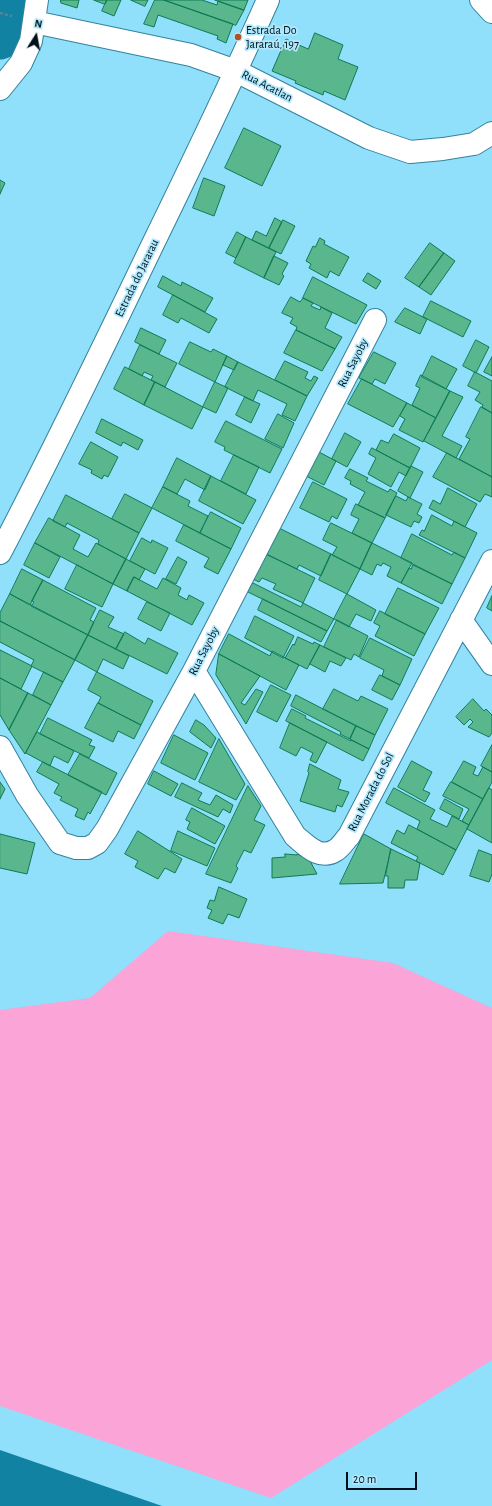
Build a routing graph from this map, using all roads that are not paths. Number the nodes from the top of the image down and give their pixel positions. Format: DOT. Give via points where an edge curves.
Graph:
graph roads {
  1 [pos="38,0"];
  2 [pos="268,0"];
  3 [pos="481,0"];
  4 [pos="492,12"];
  5 [pos="34,22"];
  6 [pos="236,70"];
  7 [pos="0,89"];
  8 [pos="492,133"];
  9 [pos="375,320"];
  10 [pos="0,552"];
  11 [pos="492,561"];
  12 [pos="461,620"];
  13 [pos="492,664"];
  14 [pos="194,671"];
  15 [pos="0,747"];
  1 -- 5 [label="street"];
  2 -- 6 [label="street, Estrada do Jararau"];
  3 -- 4 [label="street"];
  5 -- 6 [label="street, Rua Acatlan" via="191,55"];
  5 -- 7 [label="street" via="31,41 21,63"];
  6 -- 8 [label="street, Rua Acatlan" via="369,138 410,152 474,144"];
  6 -- 10 [label="street, Estrada do Jararau" via="96,362"];
  9 -- 14 [label="street, Rua Sayoby"];
  11 -- 12 [label="street, Rua Morada do Sol"];
  12 -- 13 [label="street"];
  12 -- 14 [label="street, Rua Morada do Sol" via="349,836 336,850 327,854 316,853 295,836"];
  14 -- 15 [label="street, Rua Sayoby" via="107,829 97,843 88,848 76,848 60,843 27,795"];
}
